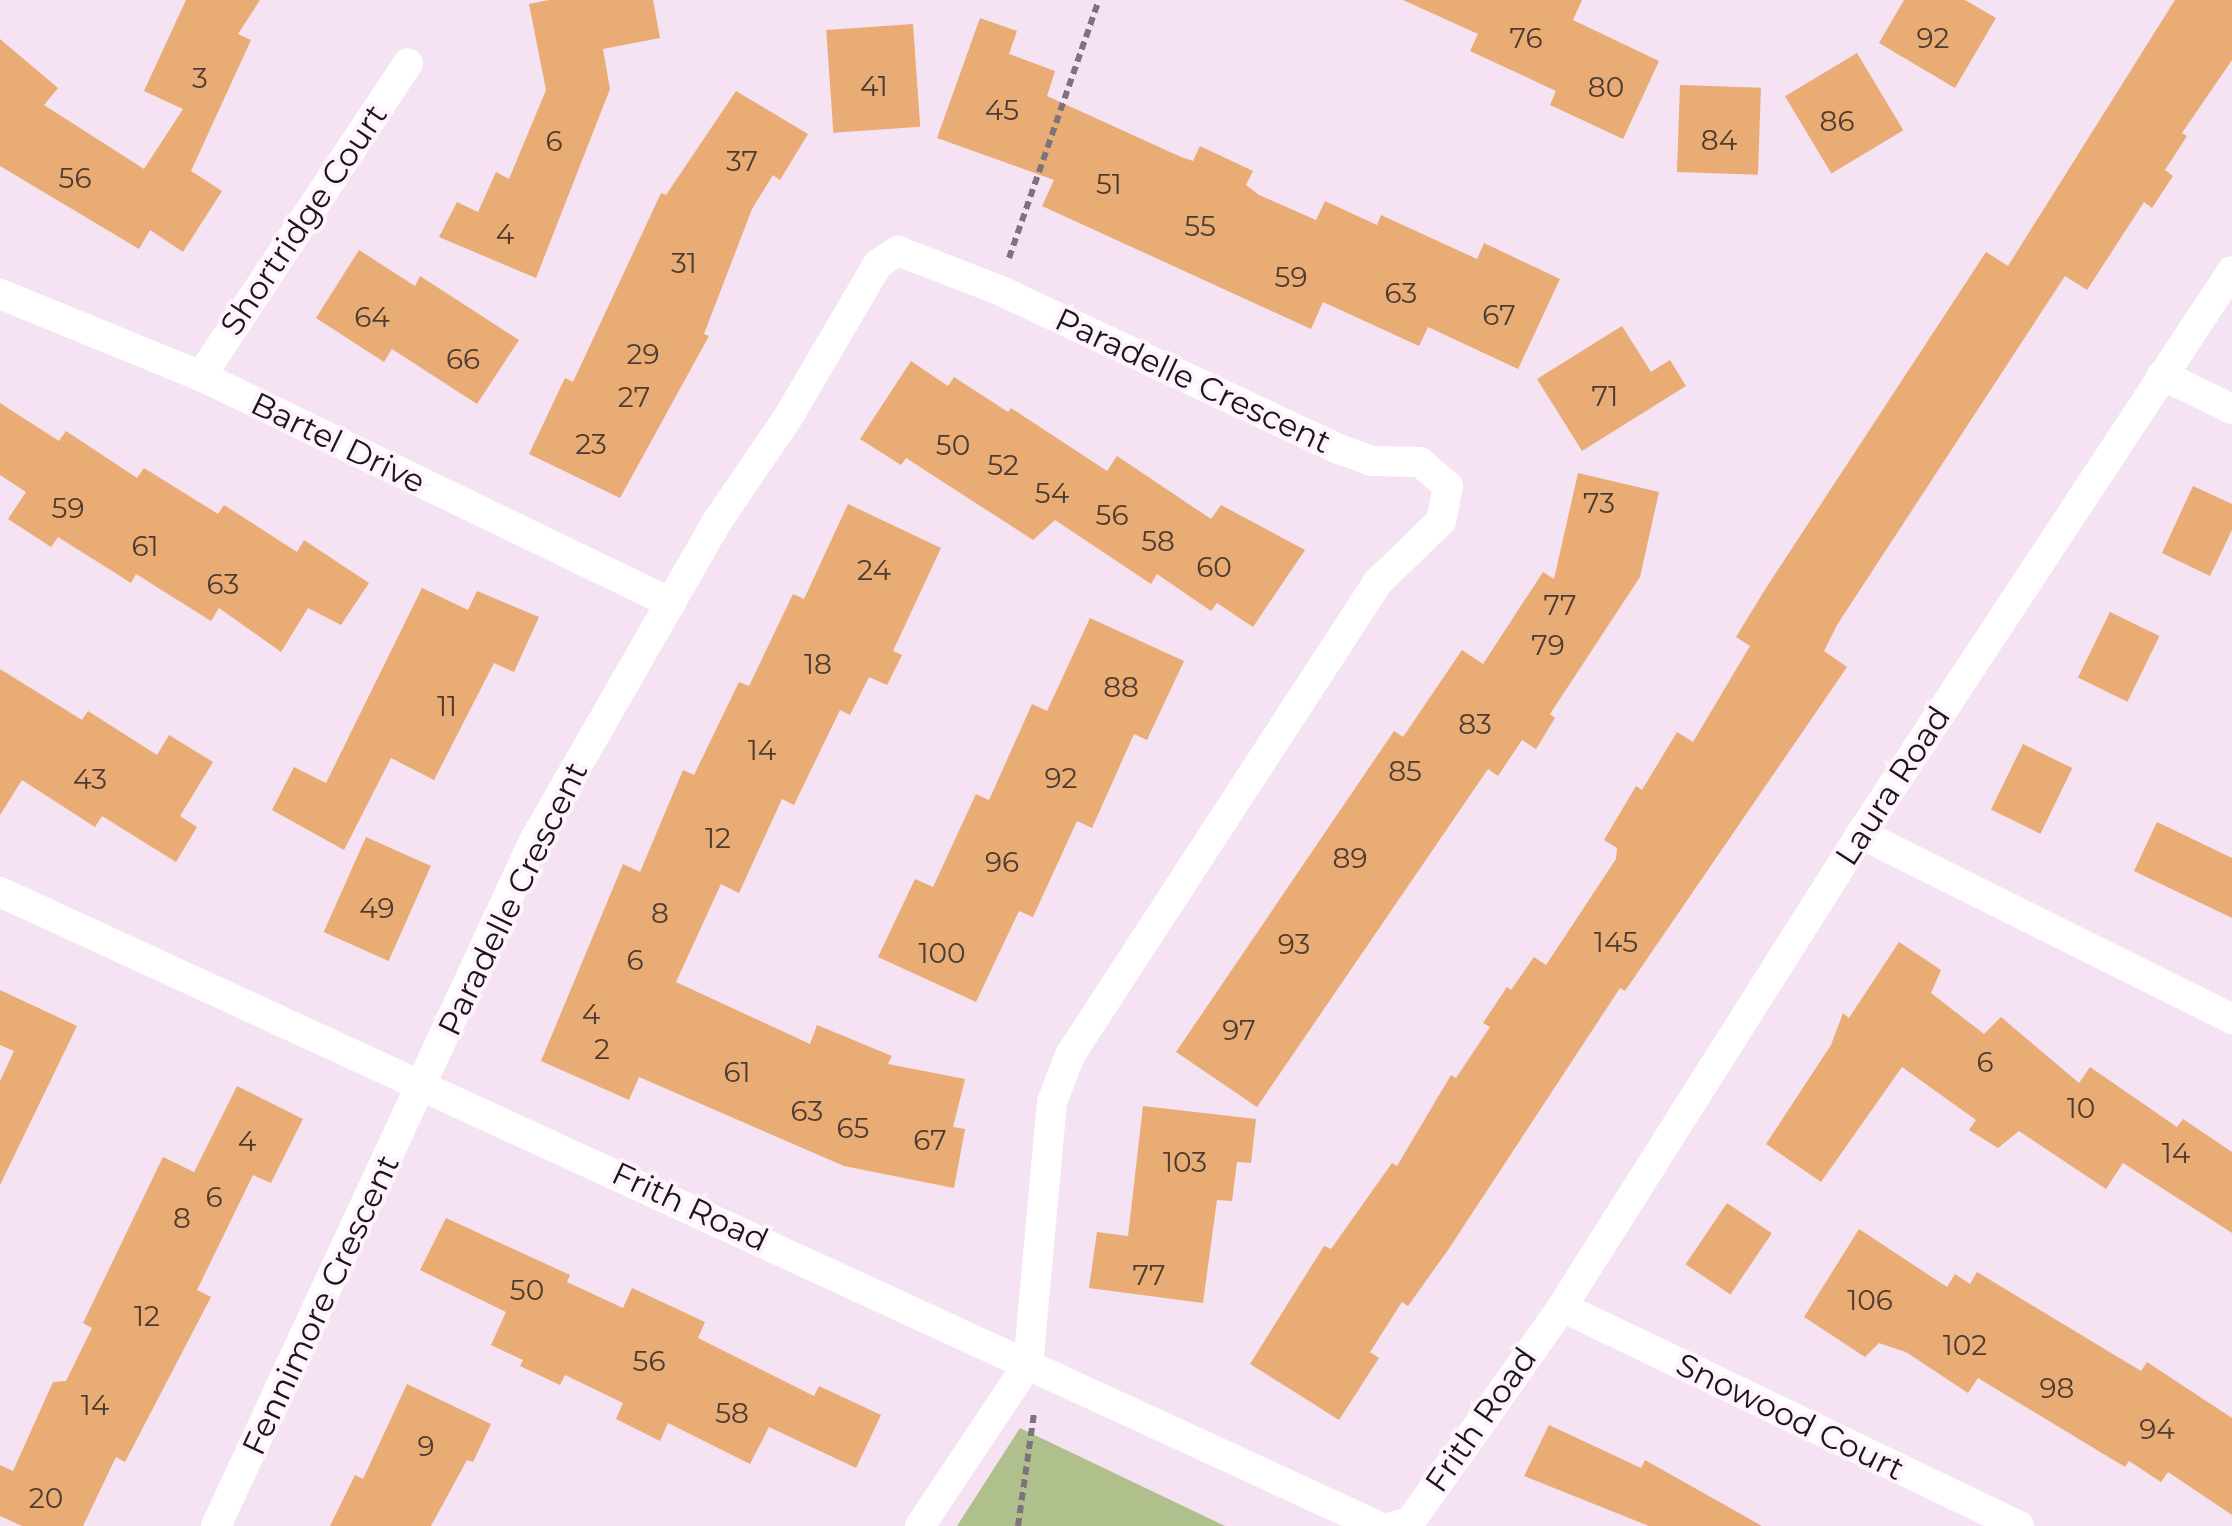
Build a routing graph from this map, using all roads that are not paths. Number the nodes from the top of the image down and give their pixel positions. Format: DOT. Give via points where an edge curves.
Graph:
graph roads {
  1 [pos="408,63"];
  2 [pos="2232,270"];
  3 [pos="0,294"];
  4 [pos="2162,375"];
  5 [pos="201,376"];
  6 [pos="2232,409"];
  7 [pos="672,603"];
  8 [pos="1860,834"];
  9 [pos="0,892"];
  10 [pos="2232,1019"];
  11 [pos="426,1084"];
  12 [pos="1562,1307"];
  13 [pos="1028,1364"];
  14 [pos="216,1526"];
  15 [pos="920,1526"];
  16 [pos="1378,1526"];
  17 [pos="1395,1526"];
  18 [pos="2019,1526"];
  1 -- 5 [label="street, Shortridge Court"];
  2 -- 4 [label="street, Laura Road"];
  3 -- 5 [label="street, Bartel Drive"];
  4 -- 6 [label="street"];
  4 -- 8 [label="street, Laura Road"];
  5 -- 7 [label="street, Bartel Drive"];
  7 -- 11 [label="street, Paradelle Crescent" via="534,841"];
  7 -- 13 [label="street, Paradelle Crescent" via="878,264 898,251 999,290 1339,449 1372,461 1420,462 1448,486 1441,521 1378,582 1070,1055 1052,1102"];
  8 -- 10 [label="street"];
  8 -- 12 [label="street, Laura Road"];
  9 -- 11 [label="street, Frith Road"];
  11 -- 13 [label="street, Frith Road"];
  11 -- 14 [label="street, Fennimore Crescent"];
  12 -- 17 [label="street, Frith Road" via="1410,1522"];
  12 -- 18 [label="street, Snowood Court"];
  13 -- 15 [label="street"];
  13 -- 16 [label="street, Frith Road"];
}
